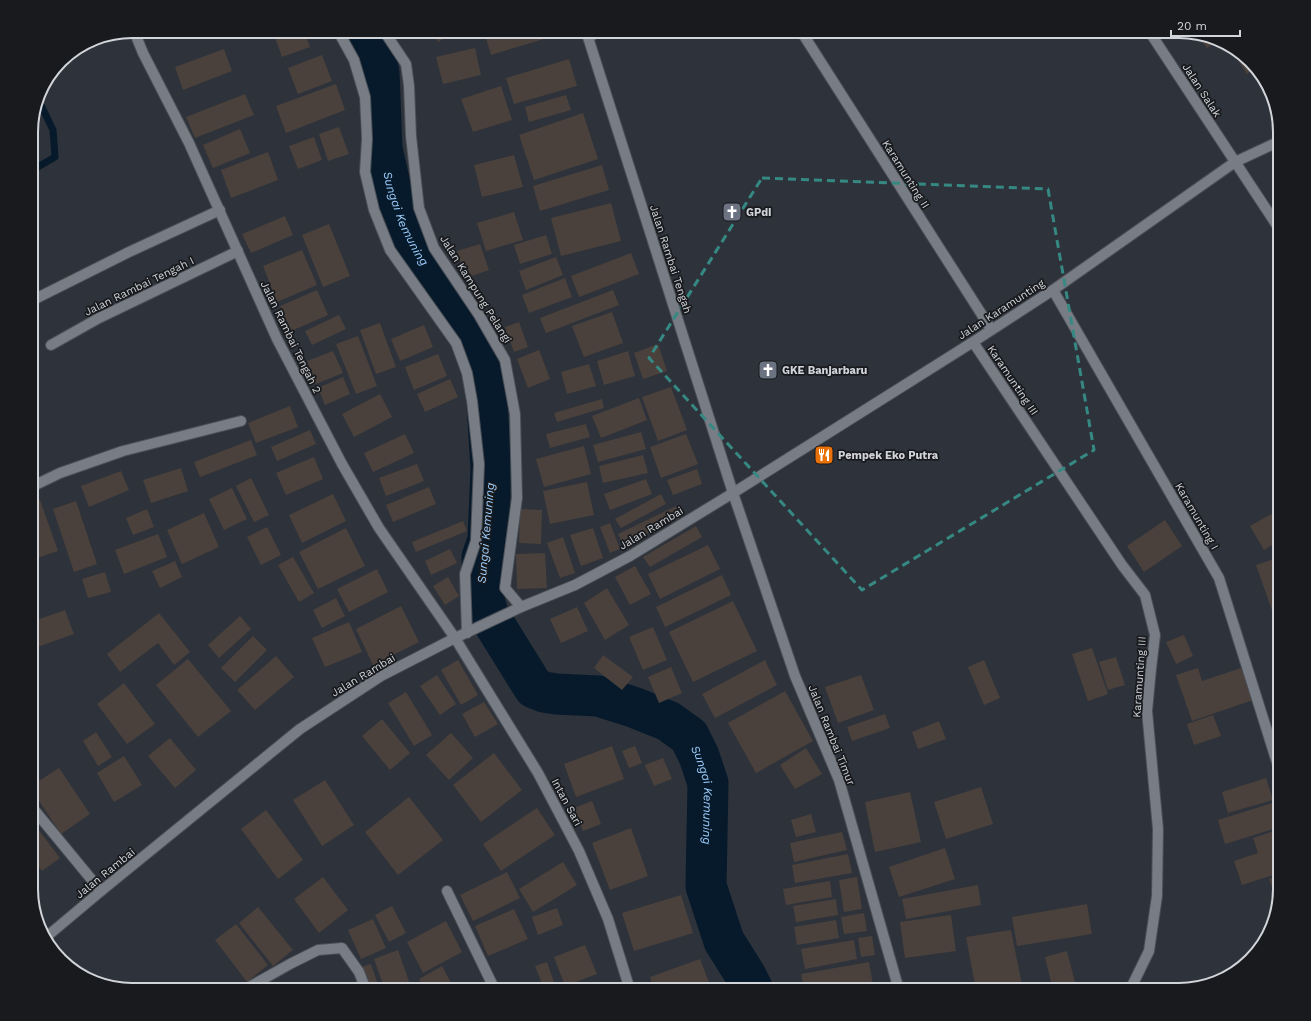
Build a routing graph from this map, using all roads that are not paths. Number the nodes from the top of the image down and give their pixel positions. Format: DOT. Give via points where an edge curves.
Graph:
graph roads {
  1 [pos="137,38"];
  2 [pos="342,38"];
  3 [pos="389,38"];
  4 [pos="589,38"];
  5 [pos="805,38"];
  6 [pos="1154,38"];
  7 [pos="1273,144"];
  8 [pos="1235,162"];
  9 [pos="220,210"];
  10 [pos="1273,219"];
  11 [pos="238,251"];
  12 [pos="1053,290"];
  13 [pos="38,298"];
  14 [pos="991,329"];
  15 [pos="973,342"];
  16 [pos="51,345"];
  17 [pos="241,421"];
  18 [pos="38,483"];
  19 [pos="733,493"];
  20 [pos="521,607"];
  21 [pos="471,631"];
  22 [pos="455,638"];
  23 [pos="1273,750"];
  24 [pos="38,814"];
  25 [pos="101,891"];
  26 [pos="447,891"];
  27 [pos="50,934"];
  28 [pos="256,983"];
  29 [pos="363,983"];
  30 [pos="492,983"];
  31 [pos="628,983"];
  32 [pos="897,983"];
  33 [pos="1133,983"];
  1 -- 9 [label="street, Jalan Rambai Tengah 2"];
  2 -- 21 [label="street" via="354,60 365,97 365,172 374,210 390,250 456,343 467,373 479,464 476,541 465,574"];
  3 -- 20 [label="street, Jalan Kampung Pelangi" via="406,64 419,208 426,228 434,248 479,315 505,360 515,414 517,498 505,588"];
  4 -- 19 [label="street, Jalan Rambai Tengah"];
  5 -- 14 [label="street, Karamunting II"];
  6 -- 8 [label="street, Jalan Salak"];
  7 -- 8 [label="street, Jalan Karamunting"];
  8 -- 10 [label="street, Jalan Salak"];
  8 -- 12 [label="street, Jalan Karamunting"];
  9 -- 11 [label="street, Jalan Rambai Tengah 2"];
  9 -- 13 [label="street"];
  11 -- 16 [label="street, Jalan Rambai Tengah I" via="99,318"];
  11 -- 22 [label="street, Jalan Rambai Tengah 2" via="277,339 342,464 379,528"];
  12 -- 14 [label="street, Jalan Karamunting"];
  12 -- 23 [label="street, Karamunting I" via="1219,578"];
  14 -- 15 [label="street, Jalan Karamunting"];
  15 -- 19 [label="street, Jalan Karamunting"];
  15 -- 33 [label="street, Karamunting III" via="1122,565 1145,595 1155,635 1147,711 1158,829 1157,896 1149,951"];
  17 -- 18 [label="street" via="123,451 60,472"];
  19 -- 20 [label="street, Jalan Rambai" via="630,556 575,585"];
  19 -- 32 [label="street, Jalan Rambai Timur" via="795,676 839,780"];
  20 -- 21 [label="street, Jalan Rambai"];
  21 -- 22 [label="street, Jalan Rambai"];
  22 -- 25 [label="street, Jalan Rambai" via="381,676 300,729"];
  22 -- 31 [label="street, Intan Sari" via="538,773 579,851 608,919"];
  24 -- 25 [label="street"];
  25 -- 27 [label="street, Jalan Rambai"];
  26 -- 30 [label="street"];
  28 -- 29 [label="street" via="318,950 342,948 359,972"];
}
